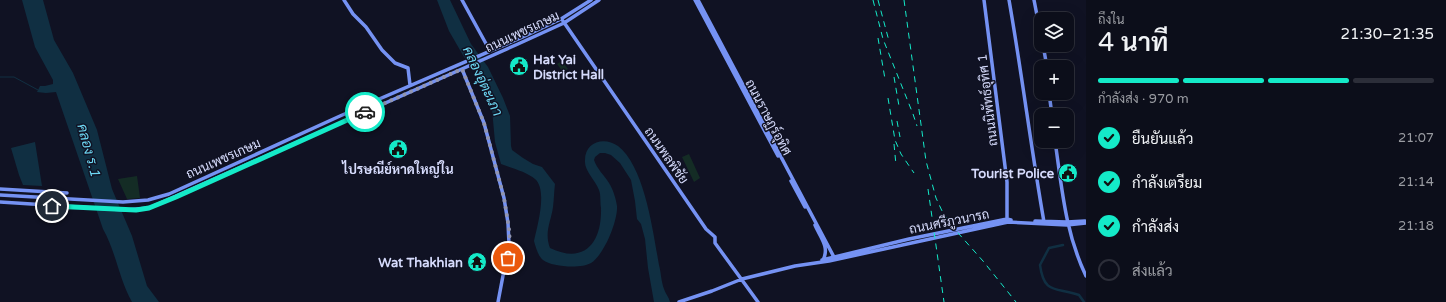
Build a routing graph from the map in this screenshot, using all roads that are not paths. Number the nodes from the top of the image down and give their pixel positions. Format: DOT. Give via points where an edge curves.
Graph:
graph roads {
  1 [pos="344,0"];
  2 [pos="462,0"];
  3 [pos="591,0"];
  4 [pos="599,0"];
  5 [pos="696,0"];
  6 [pos="984,0"];
  7 [pos="1009,0"];
  8 [pos="1034,0"];
  9 [pos="1036,12"];
  10 [pos="561,19"];
  11 [pos="564,23"];
  12 [pos="490,51"];
  13 [pos="463,69"];
  14 [pos="410,85"];
  15 [pos="383,97"];
  16 [pos="374,101"];
  17 [pos="386,104"];
  18 [pos="376,108"];
  19 [pos="282,143"];
  20 [pos="1056,148"];
  21 [pos="284,149"];
  22 [pos="230,166"];
  23 [pos="232,172"];
  24 [pos="0,189"];
  25 [pos="67,193"];
  26 [pos="0,195"];
  27 [pos="0,202"];
  28 [pos="1007,220"];
  29 [pos="1086,222"];
  30 [pos="1044,223"];
  31 [pos="1067,223"];
  32 [pos="826,246"];
  33 [pos="841,255"];
  34 [pos="832,258"];
  35 [pos="821,261"];
  36 [pos="1086,276"];
  37 [pos="742,279"];
  38 [pos="681,301"];
  39 [pos="498,302"];
  40 [pos="758,302"];
  1 -- 14 [label="main road" via="382,50 395,63 408,68"];
  2 -- 12 [label="main road"];
  3 -- 10 [label="main road, ถนนเพชรเกษม"];
  4 -- 11 [label="main road, ถนนเพชรเกษม"];
  5 -- 32 [label="main road, ถนนราษฏร์อุทิศ"];
  6 -- 28 [label="main road, ถนนนิพัทธ์อุทิศ 1" via="1007,182"];
  7 -- 30 [label="main road"];
  8 -- 9 [label="main road"];
  10 -- 11 [label="main road, ถนนพลพิชัย"];
  10 -- 12 [label="main road, ถนนเพชรเกษม"];
  11 -- 13 [label="main road, ถนนเพชรเกษม"];
  11 -- 37 [label="main road, ถนนพลพิชัย"];
  12 -- 14 [label="main road, ถนนเพชรเกษม"];
  13 -- 17 [label="main road, ถนนเพชรเกษม"];
  13 -- 39 [label="main road" via="484,123 508,223 510,244"];
  14 -- 15 [label="main road, ถนนเพชรเกษม"];
  15 -- 16 [label="main road, ถนนเพชรเกษม"];
  15 -- 17 [label="main road" via="382,102"];
  16 -- 18 [label="main road" via="378,104"];
  16 -- 19 [label="main road, ถนนเพชรเกษม"];
  17 -- 18 [label="main road, ถนนเพชรเกษม"];
  18 -- 21 [label="main road, ถนนเพชรเกษม"];
  19 -- 21 [label="main road"];
  19 -- 22 [label="main road, ถนนเพชรเกษม"];
  20 -- 31 [label="main road"];
  21 -- 23 [label="main road, ถนนเพชรเกษม"];
  22 -- 23 [label="main road"];
  22 -- 26 [label="main road, ถนนเพชรเกษม" via="169,194 148,200 123,202"];
  23 -- 27 [label="main road, ถนนเพชรเกษม" via="149,208 126,210"];
  24 -- 25 [label="main road"];
  28 -- 30 [label="main road, ถนนศรีภูวนารถ"];
  28 -- 33 [label="main road, ถนนศรีภูวนารถ"];
  28 -- 34 [label="main road, ถนนศรีภูวนารถ"];
  29 -- 31 [label="main road, ถนนศรีภูวนารถ"];
  30 -- 31 [label="main road, ถนนศรีภูวนารถ"];
  31 -- 36 [label="main road"];
  32 -- 33 [label="main road" via="835,254"];
  32 -- 34 [label="main road, ถนนราษฏร์อุทิศ"];
  32 -- 35 [label="main road" via="826,253"];
  33 -- 34 [label="main road, ถนนศรีภูวนารถ"];
  34 -- 35 [label="main road, ถนนศรีภูวนารถ"];
  35 -- 37 [label="main road, ถนนศรีภูวนารถ"];
  37 -- 38 [label="main road, ถนนศรีภูวนารถ"];
  37 -- 40 [label="main road, ถนนพลพิชัย"];
}
